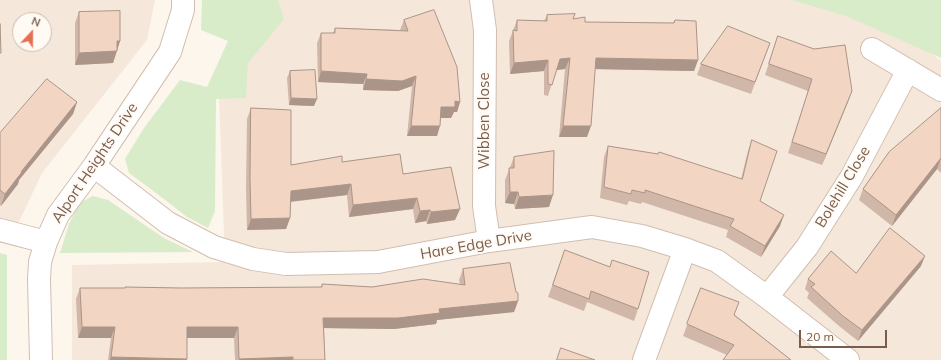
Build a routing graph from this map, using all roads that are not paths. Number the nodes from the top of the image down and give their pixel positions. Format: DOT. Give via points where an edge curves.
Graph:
graph roads {
  1 [pos="183,0"];
  2 [pos="481,0"];
  3 [pos="872,50"];
  4 [pos="908,70"];
  5 [pos="941,90"];
  6 [pos="94,166"];
  7 [pos="0,230"];
  8 [pos="489,241"];
  9 [pos="46,242"];
  10 [pos="685,249"];
  11 [pos="768,297"];
  12 [pos="41,360"];
  13 [pos="644,360"];
  14 [pos="848,360"];
  1 -- 6 [label="street, Alport Heights Drive" via="183,10 170,52"];
  2 -- 8 [label="street, Wibben Close" via="485,30 484,206"];
  3 -- 4 [label="street"];
  4 -- 5 [label="street"];
  4 -- 11 [label="street, Bolehill Close" via="852,176 807,247"];
  6 -- 8 [label="street, Hare Edge Drive" via="168,223 214,247 253,258 286,264 378,262"];
  6 -- 9 [label="street, Alport Heights Drive" via="58,215"];
  7 -- 9 [label="street"];
  8 -- 10 [label="street, Hare Edge Drive" via="592,227 642,236"];
  9 -- 12 [label="street, Alport Heights Drive" via="40,262 39,279"];
  10 -- 11 [label="street, Hare Edge Drive" via="717,261"];
  10 -- 13 [label="street"];
  11 -- 14 [label="street, Hare Edge Drive"];
}
